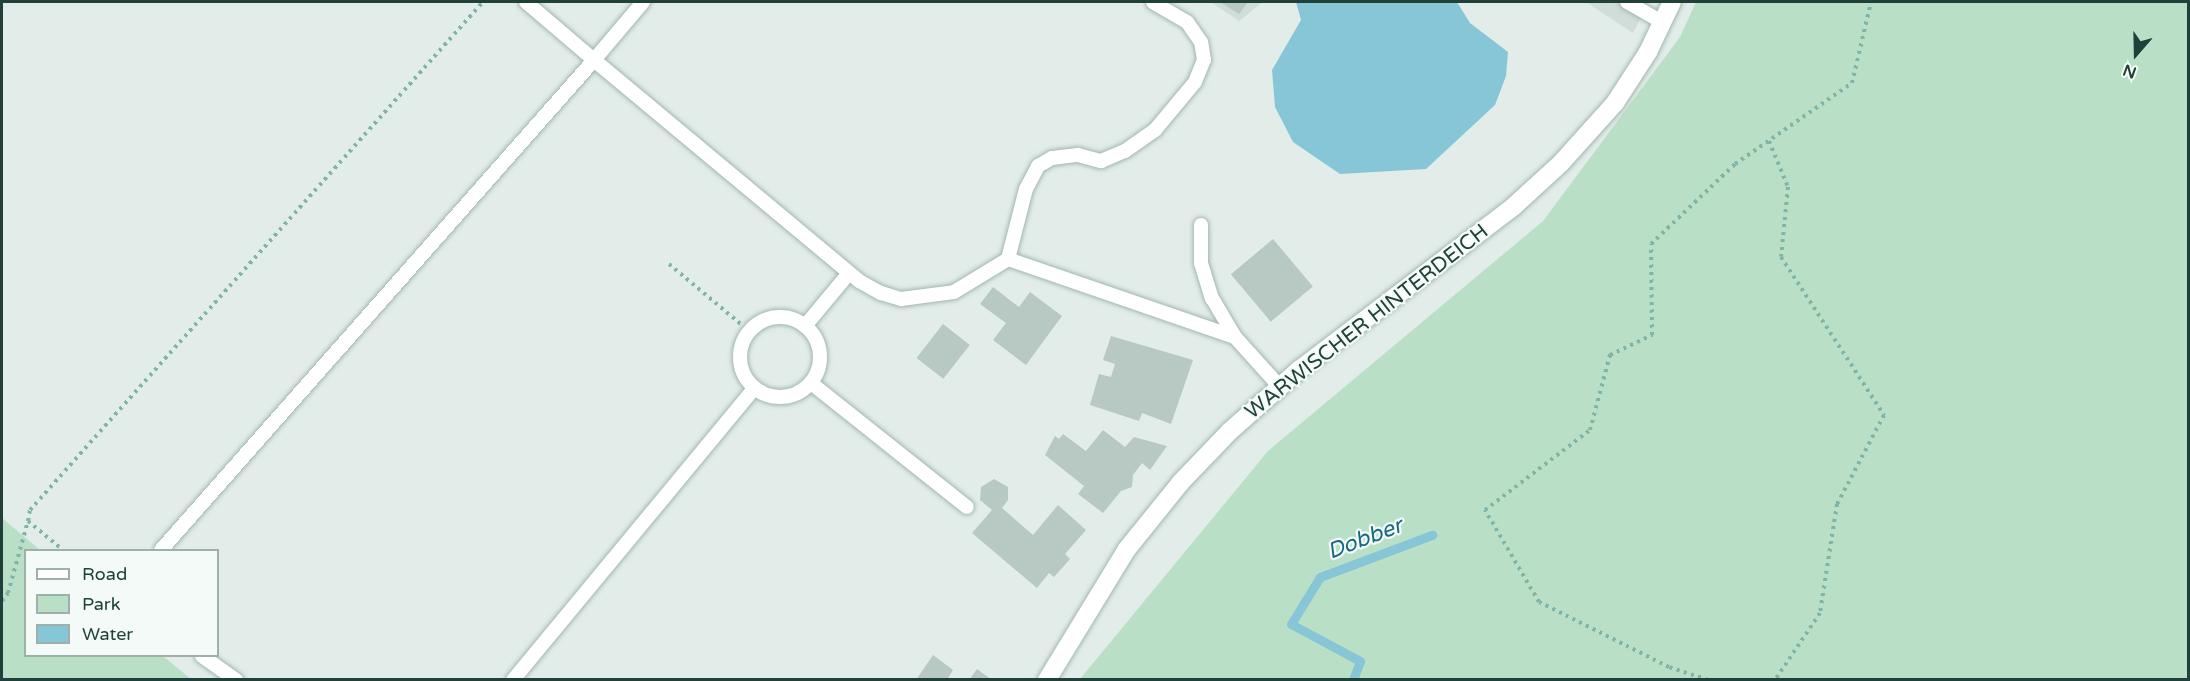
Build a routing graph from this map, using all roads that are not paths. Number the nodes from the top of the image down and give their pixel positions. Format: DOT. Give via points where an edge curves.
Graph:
graph roads {
  1 [pos="526,2"];
  2 [pos="643,2"];
  3 [pos="1153,2"];
  4 [pos="1627,2"];
  5 [pos="1672,2"];
  6 [pos="1662,22"];
  7 [pos="594,60"];
  8 [pos="1201,225"];
  9 [pos="1008,259"];
  10 [pos="849,273"];
  11 [pos="805,326"];
  12 [pos="1235,337"];
  13 [pos="811,384"];
  14 [pos="1280,387"];
  15 [pos="754,389"];
  16 [pos="967,507"];
  17 [pos="162,549"];
  18 [pos="203,657"];
  19 [pos="236,680"];
  20 [pos="513,680"];
  21 [pos="1047,680"];
  1 -- 7 [label="lane"];
  2 -- 7 [label="lane"];
  3 -- 9 [label="lane" via="1187,22 1201,42 1203,60 1195,82 1155,130 1125,151 1101,161 1078,155 1052,159 1038,166 1026,189"];
  4 -- 6 [label="lane"];
  5 -- 6 [label="street, WARWISCHER HINTERDEICH"];
  6 -- 14 [label="street, WARWISCHER HINTERDEICH" via="1615,103 1561,163 1513,207"];
  7 -- 10 [label="lane"];
  7 -- 17 [label="lane"];
  8 -- 12 [label="lane" via="1201,263 1212,298"];
  9 -- 10 [label="lane" via="954,292 931,298 881,294"];
  9 -- 12 [label="lane"];
  10 -- 11 [label="lane"];
  11 -- 13 [label="lane" via="814,335 820,354 818,373"];
  11 -- 15 [label="lane" via="795,320 770,318 749,331 742,342 740,368"];
  12 -- 14 [label="lane"];
  13 -- 15 [label="lane" via="790,397 772,397"];
  13 -- 16 [label="lane"];
  14 -- 21 [label="street, WARWISCHER HINTERDEICH" via="1180,483 1127,549"];
  15 -- 20 [label="lane"];
  18 -- 19 [label="lane"];
}
